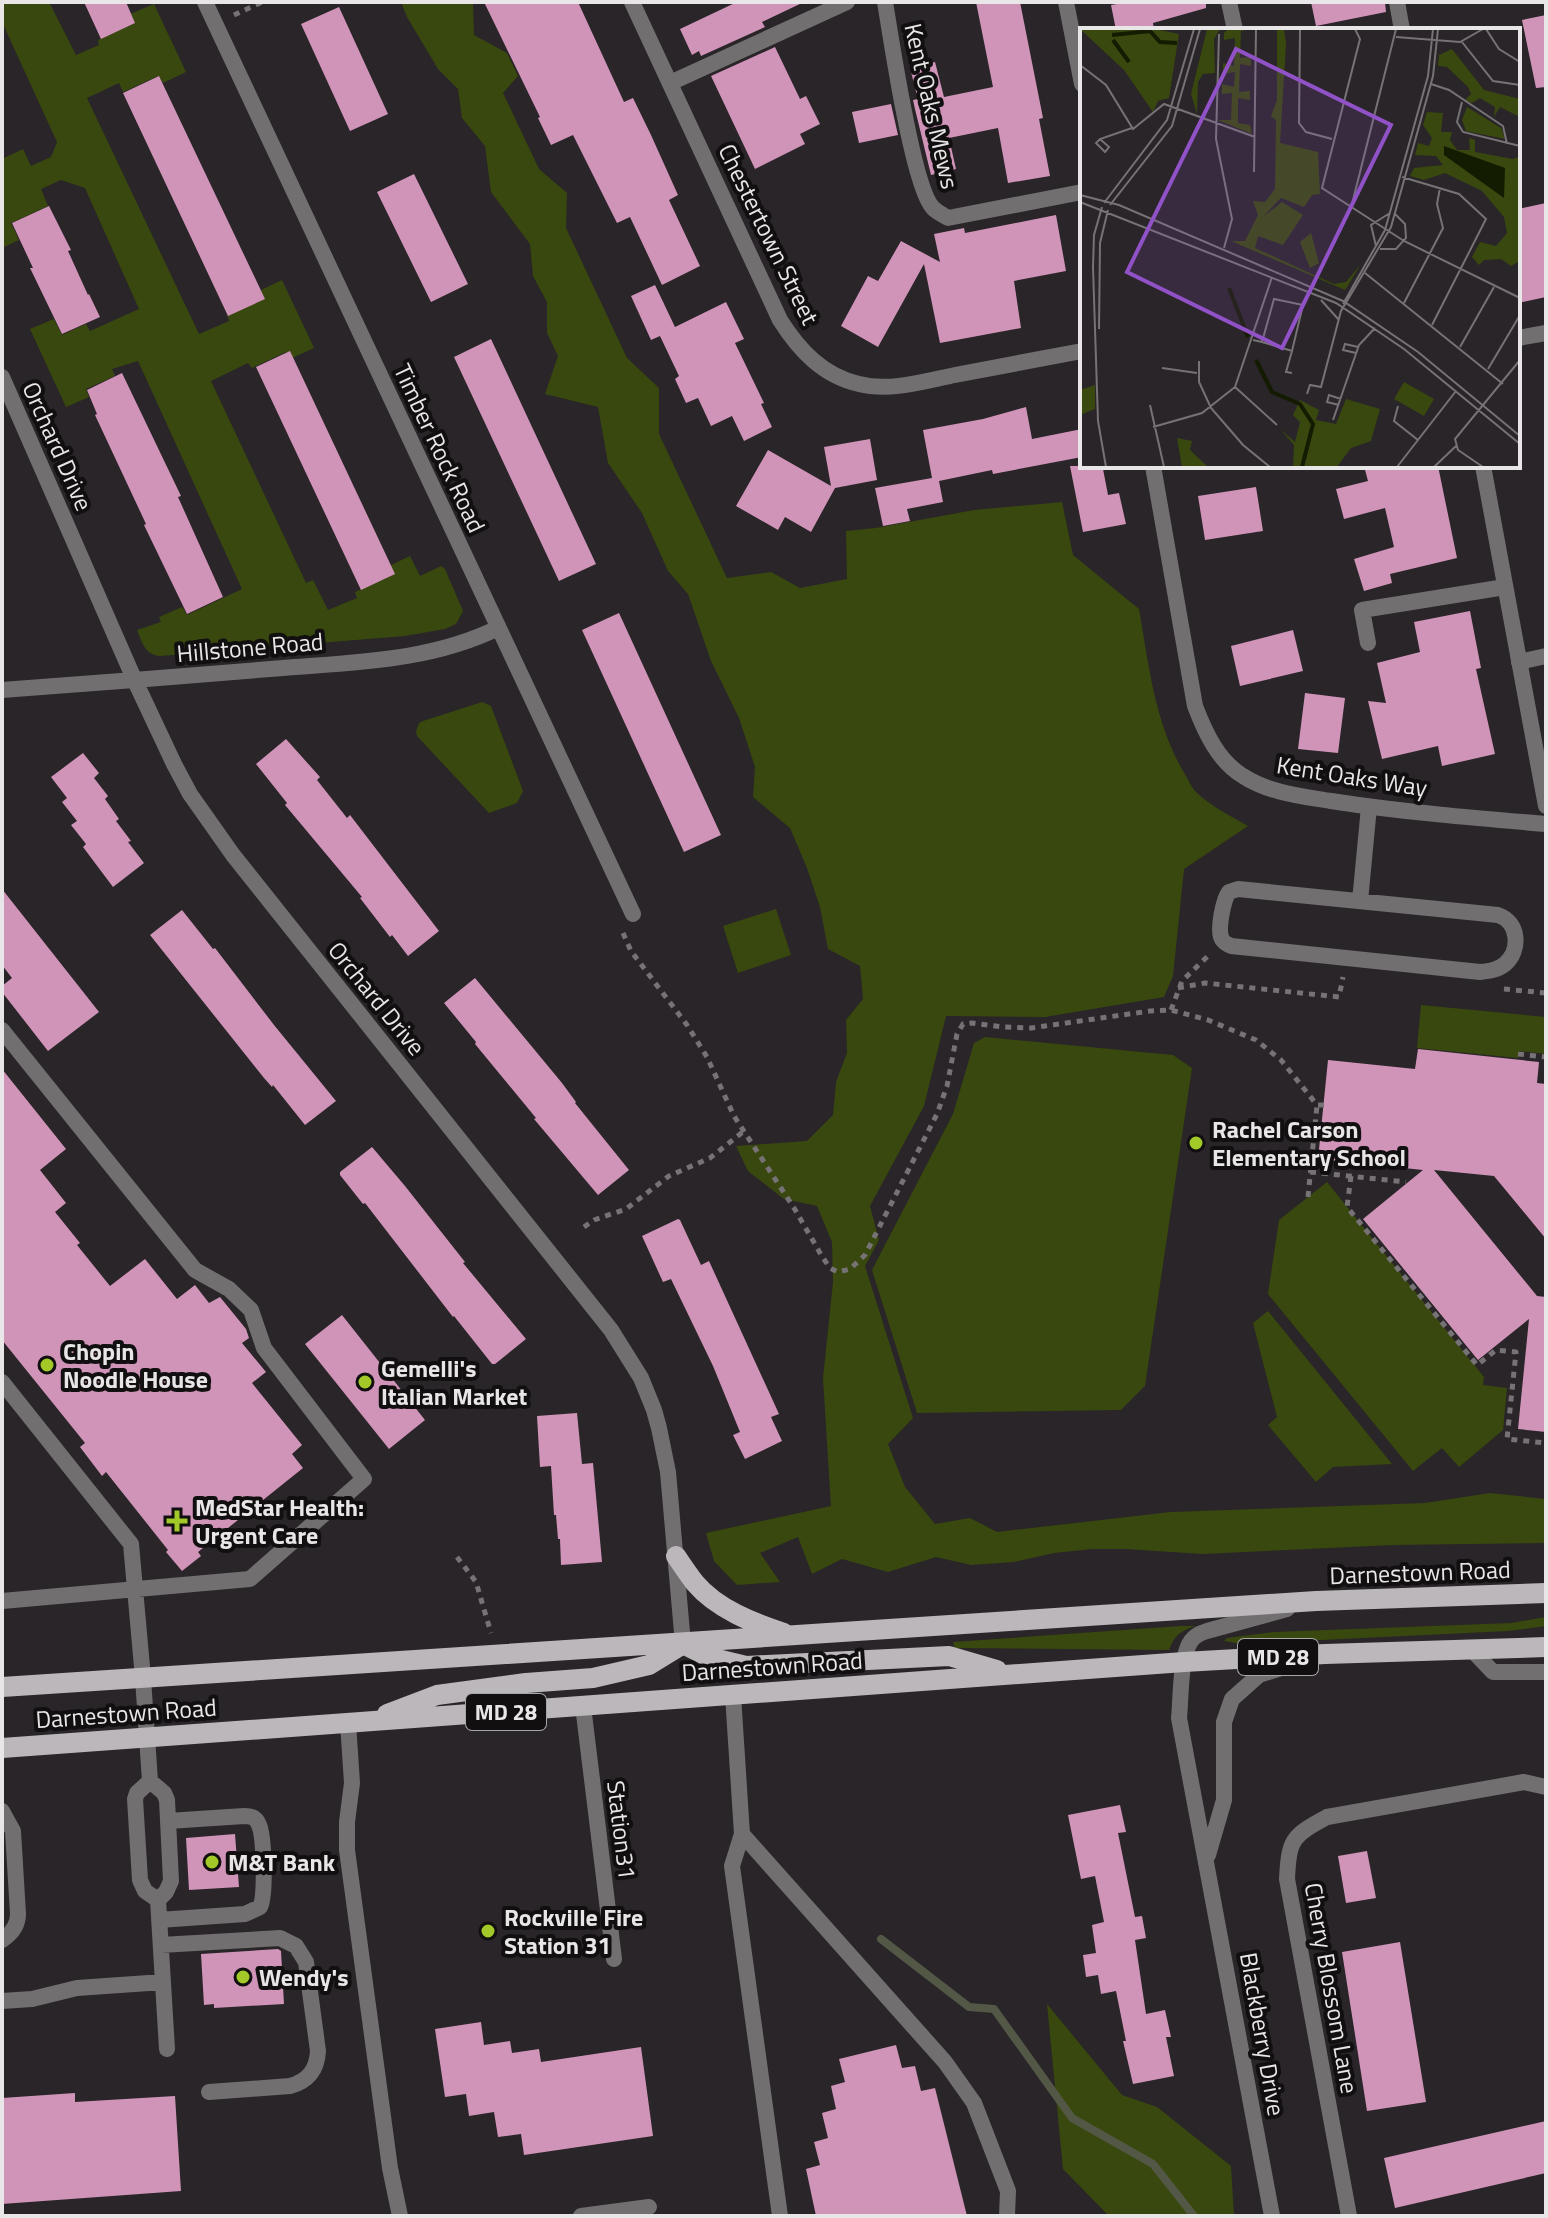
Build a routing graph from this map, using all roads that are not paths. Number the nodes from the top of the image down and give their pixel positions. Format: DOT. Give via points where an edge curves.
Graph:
graph roads {
  1 [pos="205,2"];
  2 [pos="632,2"];
  3 [pos="847,2"];
  4 [pos="885,2"];
  5 [pos="1066,2"];
  6 [pos="1229,2"];
  7 [pos="1397,2"];
  8 [pos="1235,28"];
  9 [pos="1402,28"];
  10 [pos="1080,74"];
  11 [pos="670,83"];
  12 [pos="1080,192"];
  13 [pos="1546,333"];
  14 [pos="1520,338"];
  15 [pos="1080,351"];
  16 [pos="2,377"];
  17 [pos="1153,468"];
  18 [pos="1483,468"];
  19 [pos="1505,587"];
  20 [pos="498,628"];
  21 [pos="1368,643"];
  22 [pos="1546,656"];
  23 [pos="1519,662"];
  24 [pos="135,681"];
  25 [pos="2,690"];
  26 [pos="1546,806"];
  27 [pos="1369,807"];
  28 [pos="1546,824"];
  29 [pos="1360,901"];
  30 [pos="633,914"];
  31 [pos="2,1030"];
  32 [pos="2,1382"];
  33 [pos="676,1556"];
  34 [pos="135,1589"];
  35 [pos="1546,1593"];
  36 [pos="2,1601"];
  37 [pos="1316,1601"];
  38 [pos="796,1636"];
  39 [pos="683,1644"];
  40 [pos="1546,1647"];
  41 [pos="1470,1648"];
  42 [pos="1325,1654"];
  43 [pos="1184,1662"];
  44 [pos="1546,1672"];
  45 [pos="1010,1674"];
  46 [pos="143,1678"];
  47 [pos="2,1687"];
  48 [pos="733,1695"];
  49 [pos="583,1706"];
  50 [pos="357,1722"];
  51 [pos="147,1739"];
  52 [pos="2,1748"];
  53 [pos="150,1781"];
  54 [pos="1546,1787"];
  55 [pos="2,1811"];
  56 [pos="168,1821"];
  57 [pos="742,1834"];
  58 [pos="1207,1861"];
  59 [pos="158,1900"];
  60 [pos="159,1920"];
  61 [pos="2,1940"];
  62 [pos="161,1945"];
  63 [pos="614,1959"];
  64 [pos="163,1982"];
  65 [pos="2,2001"];
  66 [pos="167,2049"];
  67 [pos="209,2092"];
  68 [pos="649,2207"];
  69 [pos="400,2216"];
  70 [pos="581,2216"];
  71 [pos="780,2216"];
  72 [pos="1007,2216"];
  73 [pos="1272,2216"];
  74 [pos="1349,2216"];
  1 -- 20 [label="street, Timber Rock Road"];
  2 -- 11 [label="street, Chestertown Street"];
  3 -- 11 [label="street"];
  4 -- 12 [label="street, Kent Oaks Mews" via="912,147 931,207 948,218"];
  5 -- 10 [label="street"];
  6 -- 8 [label="street"];
  7 -- 9 [label="street"];
  11 -- 15 [label="street, Chestertown Street" via="780,320 795,343 823,368 859,385 892,387"];
  13 -- 14 [label="street"];
  16 -- 24 [label="street, Orchard Drive"];
  17 -- 27 [label="street, Kent Oaks Way" via="1195,706 1218,752 1241,775 1268,788"];
  18 -- 19 [label="street"];
  19 -- 21 [label="street" via="1362,610"];
  19 -- 23 [label="street"];
  20 -- 24 [label="street, Hillstone Road" via="460,645 409,656"];
  20 -- 30 [label="street, Timber Rock Road"];
  22 -- 23 [label="street"];
  23 -- 26 [label="street"];
  24 -- 25 [label="street, Hillstone Road"];
  24 -- 33 [label="street, Orchard Drive" via="209,824 628,1355 659,1428"];
  27 -- 28 [label="street, Kent Oaks Way"];
  27 -- 29 [label="street"];
  29 -- 29 [label="street" via="1233,890 1224,900 1221,934 1231,946 1480,972 1502,966 1511,957 1515,929 1503,916"];
  31 -- 34 [label="street" via="195,1270 229,1289 251,1310 264,1348 364,1479 250,1579"];
  32 -- 34 [label="street" via="131,1544"];
  33 -- 38 [label="main road" via="697,1585 722,1604 751,1622"];
  33 -- 39 [label="street, Orchard Drive"];
  34 -- 36 [label="street"];
  34 -- 46 [label="street"];
  35 -- 37 [label="main road, Darnestown Road / MD 28"];
  37 -- 38 [label="main road, Darnestown Road / MD 28"];
  37 -- 43 [label="street, Blackberry Drive" via="1196,1635"];
  38 -- 39 [label="main road, Darnestown Road / MD 28"];
  39 -- 45 [label="main road" via="746,1666 949,1656"];
  39 -- 46 [label="main road, Darnestown Road / MD 28"];
  39 -- 50 [label="main road" via="649,1665 593,1678 437,1695"];
  40 -- 41 [label="main road, Darnestown Road / MD 28"];
  41 -- 42 [label="main road, Darnestown Road / MD 28"];
  41 -- 44 [label="street" via="1493,1672"];
  42 -- 43 [label="main road, Darnestown Road / MD 28"];
  42 -- 58 [label="street, Blackberry Drive" via="1259,1675 1232,1699 1224,1722 1224,1800"];
  43 -- 45 [label="main road, Darnestown Road / MD 28"];
  43 -- 58 [label="street, Blackberry Drive" via="1179,1718"];
  45 -- 48 [label="main road, Darnestown Road / MD 28"];
  46 -- 47 [label="main road, Darnestown Road / MD 28"];
  46 -- 51 [label="street"];
  48 -- 49 [label="main road, Darnestown Road / MD 28"];
  48 -- 57 [label="street"];
  49 -- 50 [label="main road, Darnestown Road / MD 28"];
  49 -- 63 [label="street, Station31"];
  50 -- 51 [label="main road, Darnestown Road / MD 28"];
  50 -- 69 [label="street" via="347,1850"];
  51 -- 52 [label="main road, Darnestown Road / MD 28"];
  51 -- 53 [label="street"];
  53 -- 56 [label="street" via="165,1795"];
  53 -- 59 [label="street" via="135,1799 140,1880"];
  54 -- 74 [label="street, Cherry Blossom Lane" via="1524,1782 1327,1817 1301,1831 1288,1850 1287,1879"];
  55 -- 61 [label="street" via="13,1831 18,1920"];
  56 -- 59 [label="street" via="171,1881"];
  56 -- 60 [label="street" via="256,1819 264,1900 245,1914"];
  57 -- 71 [label="street" via="732,1866"];
  57 -- 72 [label="street" via="945,2062 974,2103 1008,2191"];
  58 -- 73 [label="street, Blackberry Drive"];
  59 -- 60 [label="street"];
  60 -- 62 [label="street"];
  62 -- 64 [label="street"];
  62 -- 67 [label="street" via="280,1938 296,1946 306,1962 318,2051 312,2074 290,2086"];
  64 -- 65 [label="street" via="77,1988"];
  64 -- 66 [label="street"];
  68 -- 70 [label="street"];
}
